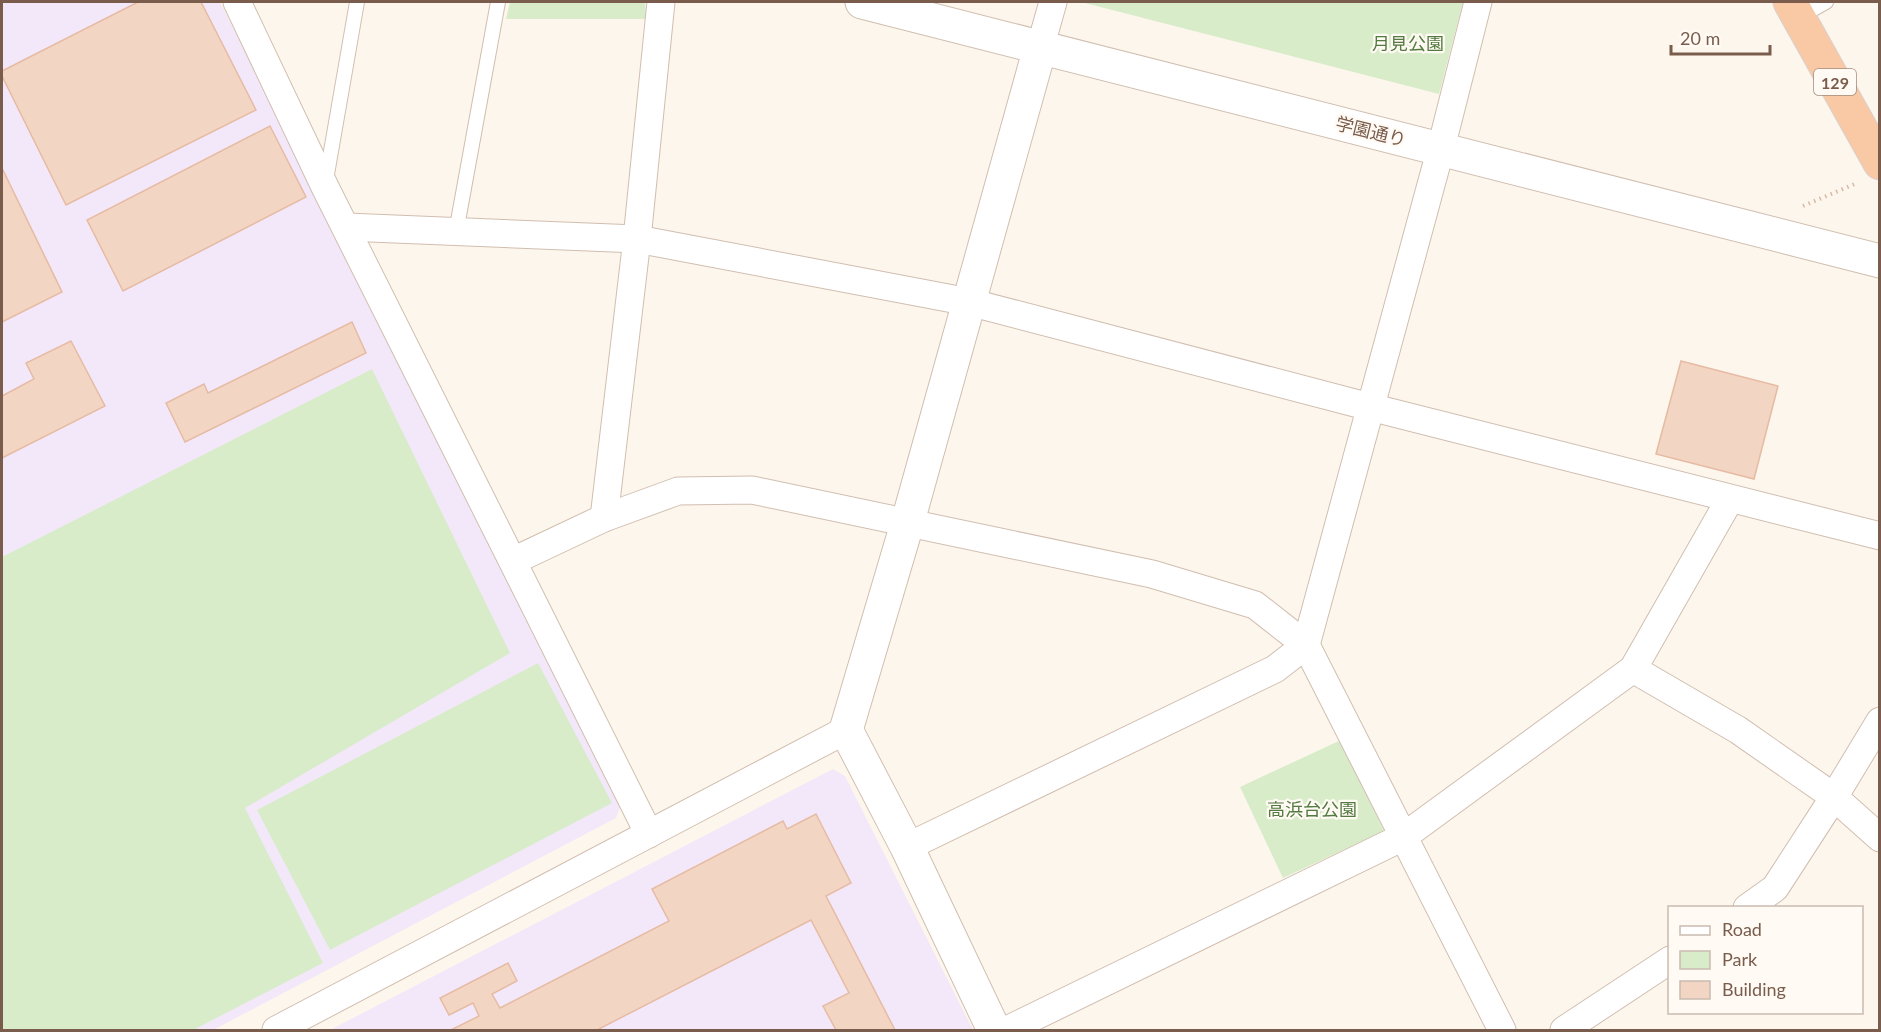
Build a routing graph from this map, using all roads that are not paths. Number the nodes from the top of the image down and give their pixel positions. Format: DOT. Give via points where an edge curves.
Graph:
graph roads {
  1 [pos="237,2"];
  2 [pos="357,2"];
  3 [pos="498,2"];
  4 [pos="661,2"];
  5 [pos="862,2"];
  6 [pos="1053,2"];
  7 [pos="1478,2"];
  8 [pos="1805,6"];
  9 [pos="1040,48"];
  10 [pos="1440,148"];
  11 [pos="1869,173"];
  12 [pos="325,187"];
  13 [pos="346,227"];
  14 [pos="456,232"];
  15 [pos="637,239"];
  16 [pos="1880,261"];
  17 [pos="969,302"];
  18 [pos="1370,407"];
  19 [pos="1730,498"];
  20 [pos="604,518"];
  21 [pos="908,521"];
  22 [pos="1880,536"];
  23 [pos="513,561"];
  24 [pos="1306,645"];
  25 [pos="1633,669"];
  26 [pos="1880,721"];
  27 [pos="846,730"];
  28 [pos="1834,797"];
  29 [pos="649,834"];
  30 [pos="1403,837"];
  31 [pos="1880,838"];
  32 [pos="907,847"];
  33 [pos="1750,906"];
  34 [pos="1668,961"];
  35 [pos="276,1030"];
  36 [pos="994,1030"];
  37 [pos="1007,1030"];
  38 [pos="1502,1030"];
  39 [pos="1564,1030"];
  1 -- 12 [label="street"];
  2 -- 12 [label="lane"];
  3 -- 14 [label="lane"];
  4 -- 15 [label="street"];
  5 -- 9 [label="street, 学園通り"];
  6 -- 9 [label="street"];
  7 -- 10 [label="street"];
  8 -- 11 [label="highway, 129"];
  9 -- 10 [label="street, 学園通り"];
  9 -- 17 [label="street"];
  10 -- 16 [label="street, 学園通り"];
  10 -- 18 [label="street"];
  12 -- 13 [label="street"];
  13 -- 14 [label="street"];
  13 -- 23 [label="street"];
  14 -- 15 [label="street"];
  15 -- 17 [label="street"];
  15 -- 20 [label="street"];
  17 -- 18 [label="street"];
  17 -- 21 [label="street"];
  18 -- 19 [label="street"];
  18 -- 24 [label="street"];
  19 -- 22 [label="street"];
  19 -- 25 [label="street"];
  20 -- 21 [label="street" via="678,491 752,490"];
  20 -- 23 [label="street"];
  21 -- 24 [label="street" via="1152,574 1255,605"];
  21 -- 27 [label="street"];
  23 -- 29 [label="street"];
  24 -- 30 [label="street"];
  24 -- 32 [label="street" via="1275,669"];
  25 -- 28 [label="street" via="1738,730"];
  25 -- 30 [label="street"];
  26 -- 28 [label="street"];
  27 -- 29 [label="street"];
  27 -- 32 [label="street"];
  28 -- 31 [label="street"];
  28 -- 33 [label="street" via="1775,888"];
  29 -- 35 [label="street"];
  30 -- 37 [label="street"];
  30 -- 38 [label="street"];
  32 -- 36 [label="street"];
  34 -- 39 [label="street"];
}
